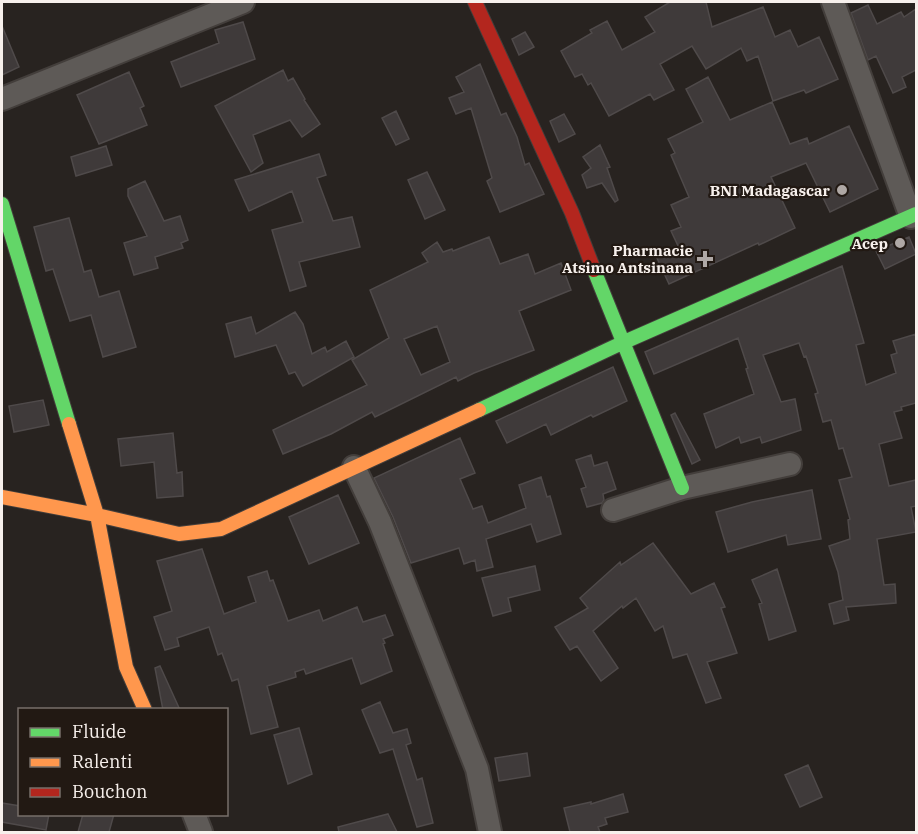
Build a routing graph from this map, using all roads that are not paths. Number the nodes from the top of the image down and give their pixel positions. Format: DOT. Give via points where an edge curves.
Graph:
graph roads {
  1 [pos="243,2"];
  2 [pos="475,2"];
  3 [pos="833,2"];
  4 [pos="2,99"];
  5 [pos="2,204"];
  6 [pos="914,216"];
  7 [pos="621,343"];
  8 [pos="790,464"];
  9 [pos="354,467"];
  10 [pos="682,488"];
  11 [pos="2,497"];
  12 [pos="613,510"];
  13 [pos="97,515"];
  14 [pos="145,708"];
  15 [pos="195,816"];
  16 [pos="201,832"];
  17 [pos="490,832"];
  1 -- 4 [label="street"];
  2 -- 7 [label="street" via="572,213"];
  3 -- 6 [label="street"];
  5 -- 13 [label="street"];
  6 -- 7 [label="street"];
  7 -- 9 [label="street"];
  7 -- 10 [label="street"];
  8 -- 10 [label="street"];
  9 -- 13 [label="street" via="221,529 179,534"];
  9 -- 17 [label="street" via="380,522 477,769"];
  10 -- 12 [label="street"];
  11 -- 13 [label="street"];
  13 -- 14 [label="street" via="126,667"];
  15 -- 16 [label="street"];
}
